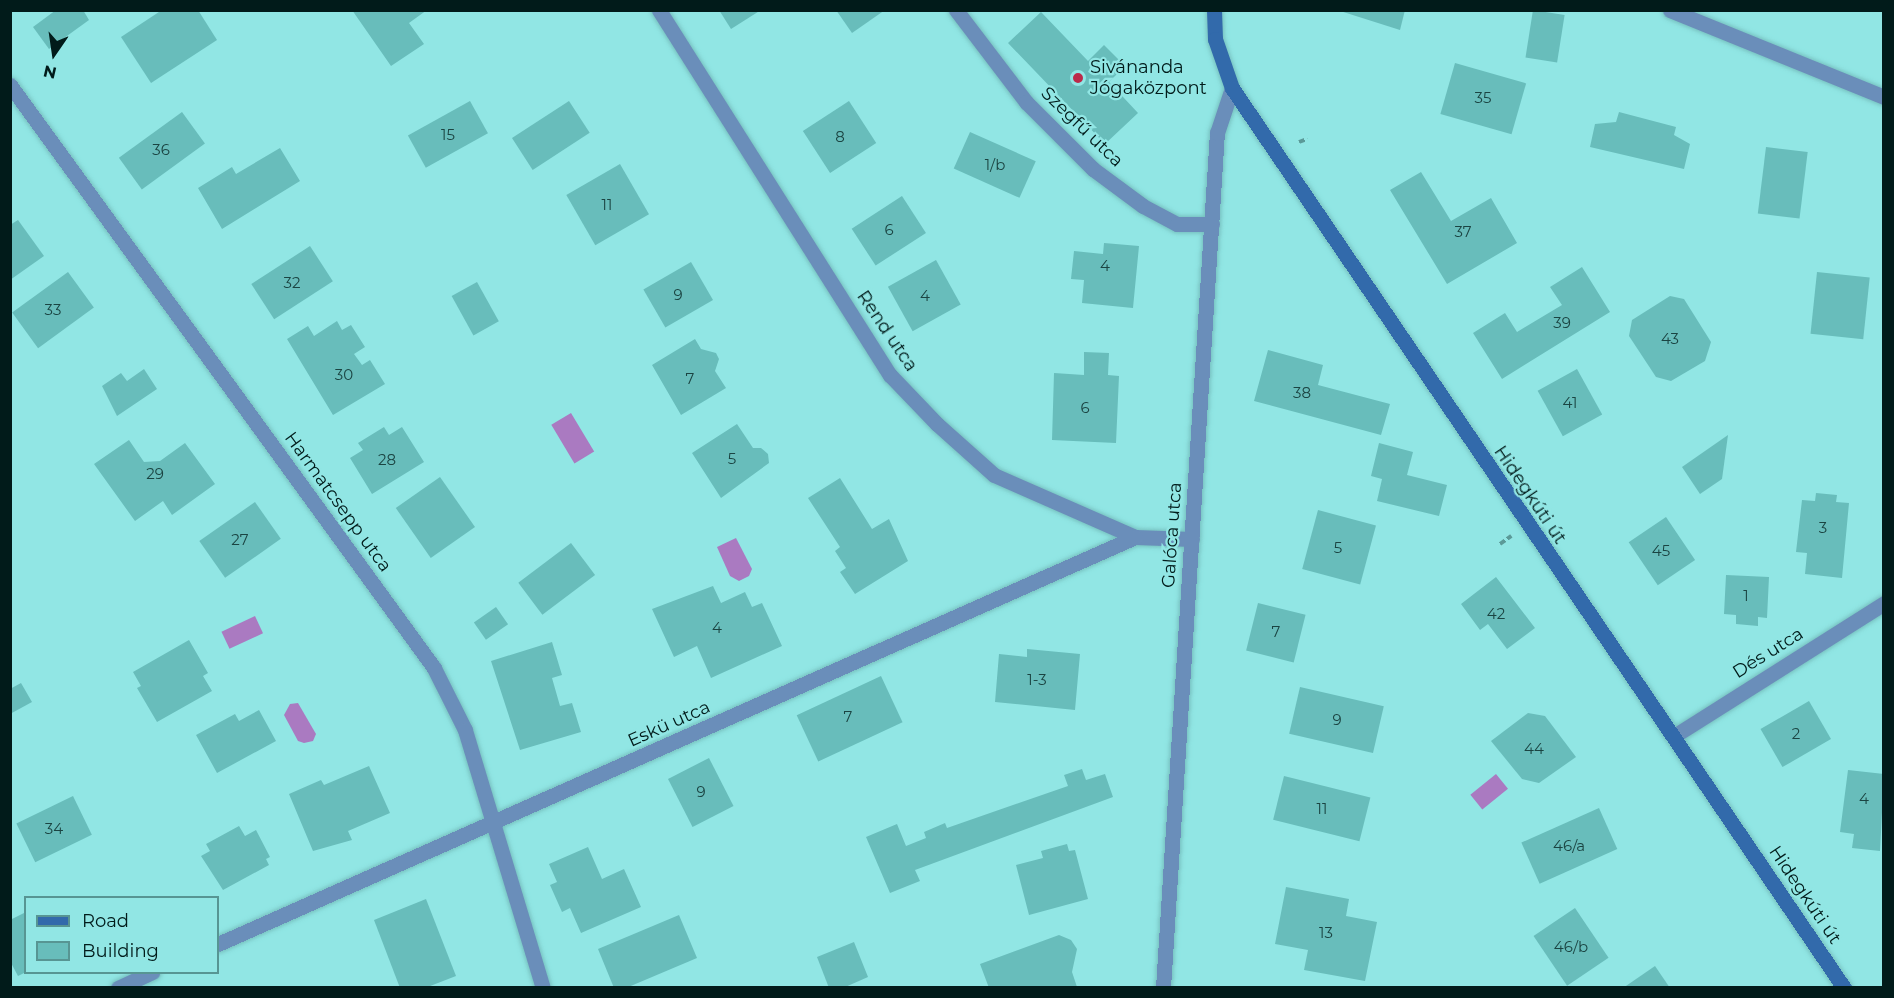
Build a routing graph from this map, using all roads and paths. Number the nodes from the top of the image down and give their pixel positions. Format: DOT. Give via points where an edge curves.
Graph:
graph roads {
  1 [pos="659,10"];
  2 [pos="956,10"];
  3 [pos="1214,10"];
  4 [pos="1670,10"];
  5 [pos="10,85"];
  6 [pos="1232,88"];
  7 [pos="1884,97"];
  8 [pos="1307,139"];
  9 [pos="1299,142"];
  10 [pos="1212,224"];
  11 [pos="1512,536"];
  12 [pos="1135,537"];
  13 [pos="1192,539"];
  14 [pos="1500,544"];
  15 [pos="1884,603"];
  16 [pos="1674,736"];
  17 [pos="494,824"];
  18 [pos="219,944"];
  19 [pos="148,974"];
  20 [pos="118,987"];
  21 [pos="543,987"];
  22 [pos="1163,987"];
  23 [pos="1844,987"];
  1 -- 12 [label="street, Rend utca" via="890,375 994,475"];
  2 -- 10 [label="street, Szegfű utca" via="1026,102 1093,169 1143,206 1176,224"];
  3 -- 6 [label="main road, Hidegkúti út" via="1215,39"];
  4 -- 7 [label="street"];
  5 -- 17 [label="street, Harmatcsepp utca" via="435,668 465,730"];
  6 -- 10 [label="street, Galóca utca" via="1218,133"];
  6 -- 16 [label="main road, Hidegkúti út" via="1527,526"];
  8 -- 9 [label="path"];
  10 -- 13 [label="street, Galóca utca"];
  11 -- 14 [label="path"];
  12 -- 13 [label="street, Rend utca"];
  12 -- 17 [label="street, Eskü utca"];
  13 -- 22 [label="street, Galóca utca"];
  15 -- 16 [label="street, Dés utca"];
  16 -- 23 [label="main road, Hidegkúti út"];
  17 -- 18 [label="street, Eskü utca"];
  17 -- 21 [label="street, Harmatcsepp utca"];
  19 -- 20 [label="street"];
}
